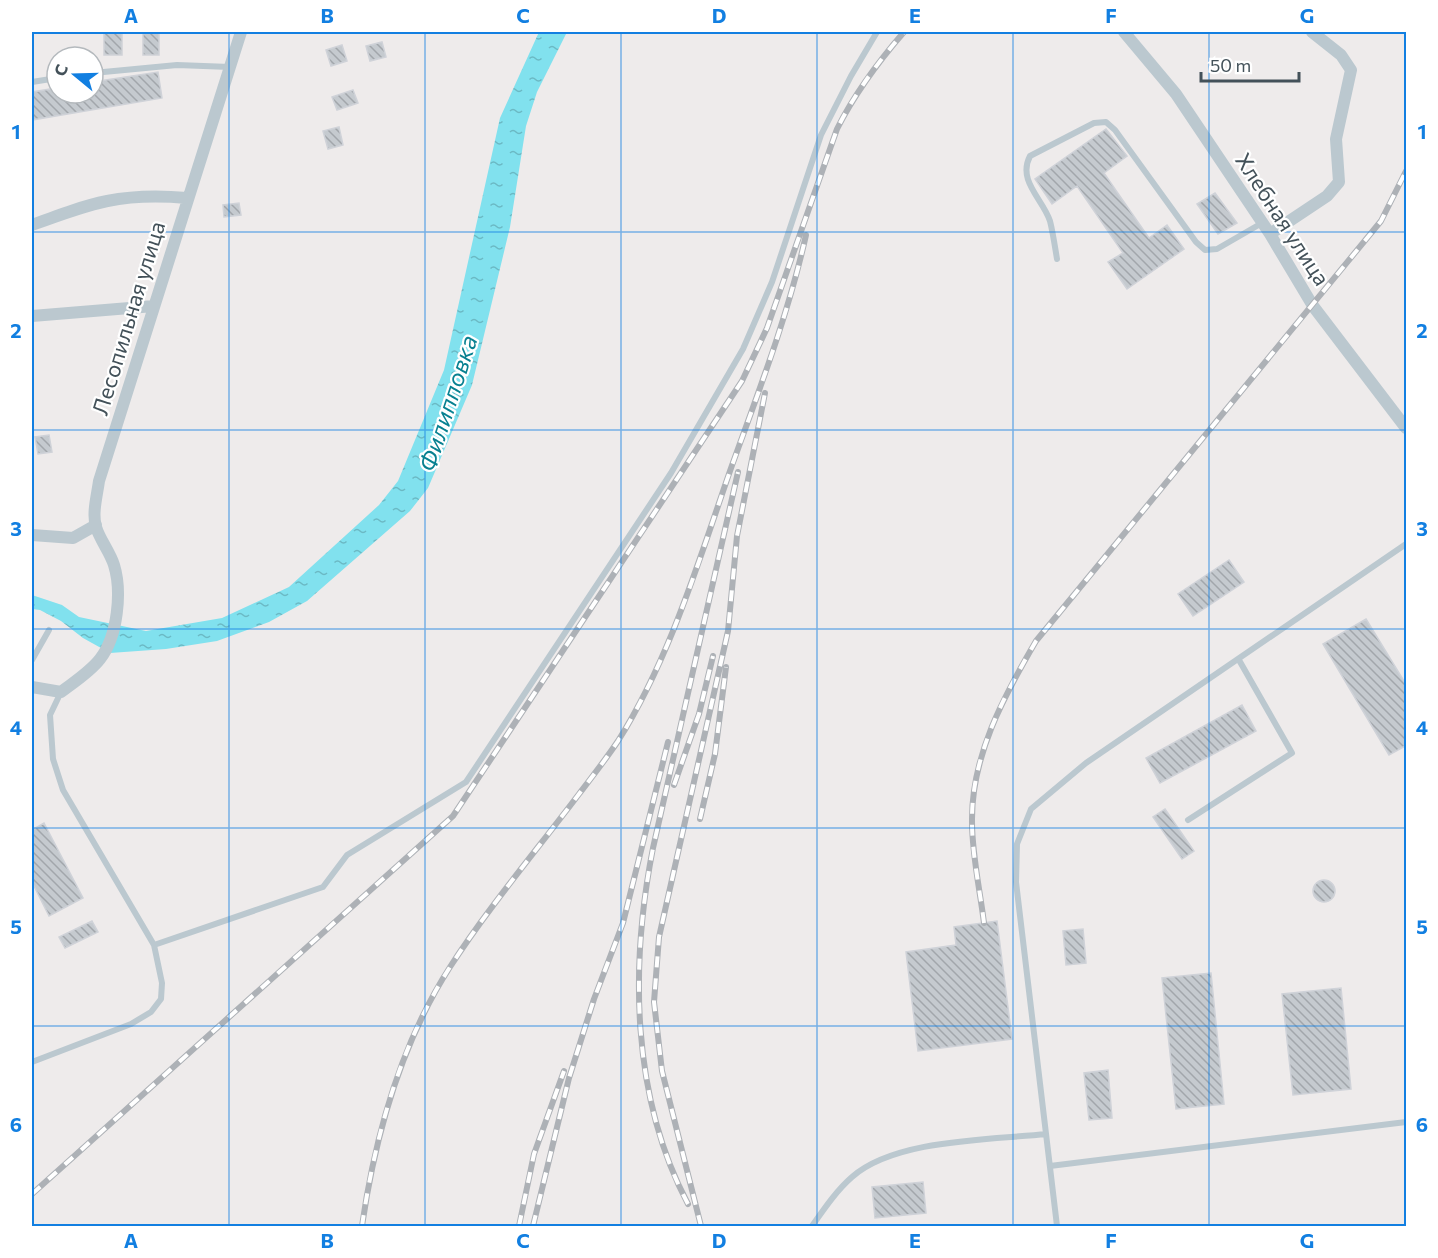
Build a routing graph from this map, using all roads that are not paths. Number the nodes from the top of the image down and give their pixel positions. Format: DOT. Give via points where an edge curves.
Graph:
graph roads {
  1 [pos="241,32"];
  2 [pos="877,32"];
  3 [pos="1124,32"];
  4 [pos="1312,32"];
  5 [pos="232,67"];
  6 [pos="105,72"];
  7 [pos="187,198"];
  8 [pos="1262,223"];
  9 [pos="32,225"];
  10 [pos="1270,234"];
  11 [pos="1057,259"];
  12 [pos="154,306"];
  13 [pos="32,316"];
  14 [pos="1407,428"];
  15 [pos="96,525"];
  16 [pos="32,535"];
  17 [pos="1407,544"];
  18 [pos="49,630"];
  19 [pos="32,660"];
  20 [pos="1239,660"];
  21 [pos="32,687"];
  22 [pos="61,692"];
  23 [pos="1188,820"];
  24 [pos="154,945"];
  25 [pos="32,1062"];
  26 [pos="1407,1122"];
  27 [pos="1046,1134"];
  28 [pos="1050,1166"];
  29 [pos="812,1227"];
  30 [pos="1057,1227"];
  1 -- 5 [label="street, Лесопильная улица"];
  2 -- 24 [label="lane" via="821,135 772,282 743,350 671,472 466,782 347,855 323,887"];
  3 -- 8 [label="street, Хлебная улица" via="1176,94"];
  4 -- 10 [label="street" via="1341,55 1351,70 1336,139 1339,182 1327,196"];
  5 -- 6 [label="lane" via="177,64"];
  5 -- 7 [label="street, Лесопильная улица"];
  7 -- 9 [label="street" via="134,196 90,203"];
  7 -- 12 [label="street, Лесопильная улица"];
  8 -- 10 [label="street, Хлебная улица"];
  8 -- 11 [label="lane" via="1217,249 1205,250 1115,130 1106,122 1094,123 1030,156 1025,165 1028,182 1049,219"];
  10 -- 14 [label="street, Хлебная улица" via="1313,306"];
  12 -- 13 [label="street"];
  12 -- 15 [label="street, Лесопильная улица" via="99,481"];
  15 -- 16 [label="street" via="73,538"];
  15 -- 22 [label="street, Лесопильная улица" via="114,563 119,590 116,618 99,660"];
  17 -- 20 [label="lane"];
  18 -- 19 [label="lane"];
  20 -- 23 [label="lane" via="1292,753"];
  20 -- 27 [label="lane" via="1086,763 1031,809 1017,844 1016,882"];
  21 -- 22 [label="street"];
  22 -- 24 [label="lane" via="50,715 53,759 63,790"];
  24 -- 25 [label="lane" via="162,983 161,999 151,1012 131,1024"];
  26 -- 28 [label="lane"];
  27 -- 28 [label="lane"];
  27 -- 29 [label="lane" via="914,1148 883,1159 853,1176 828,1202"];
  28 -- 30 [label="lane"];
}
